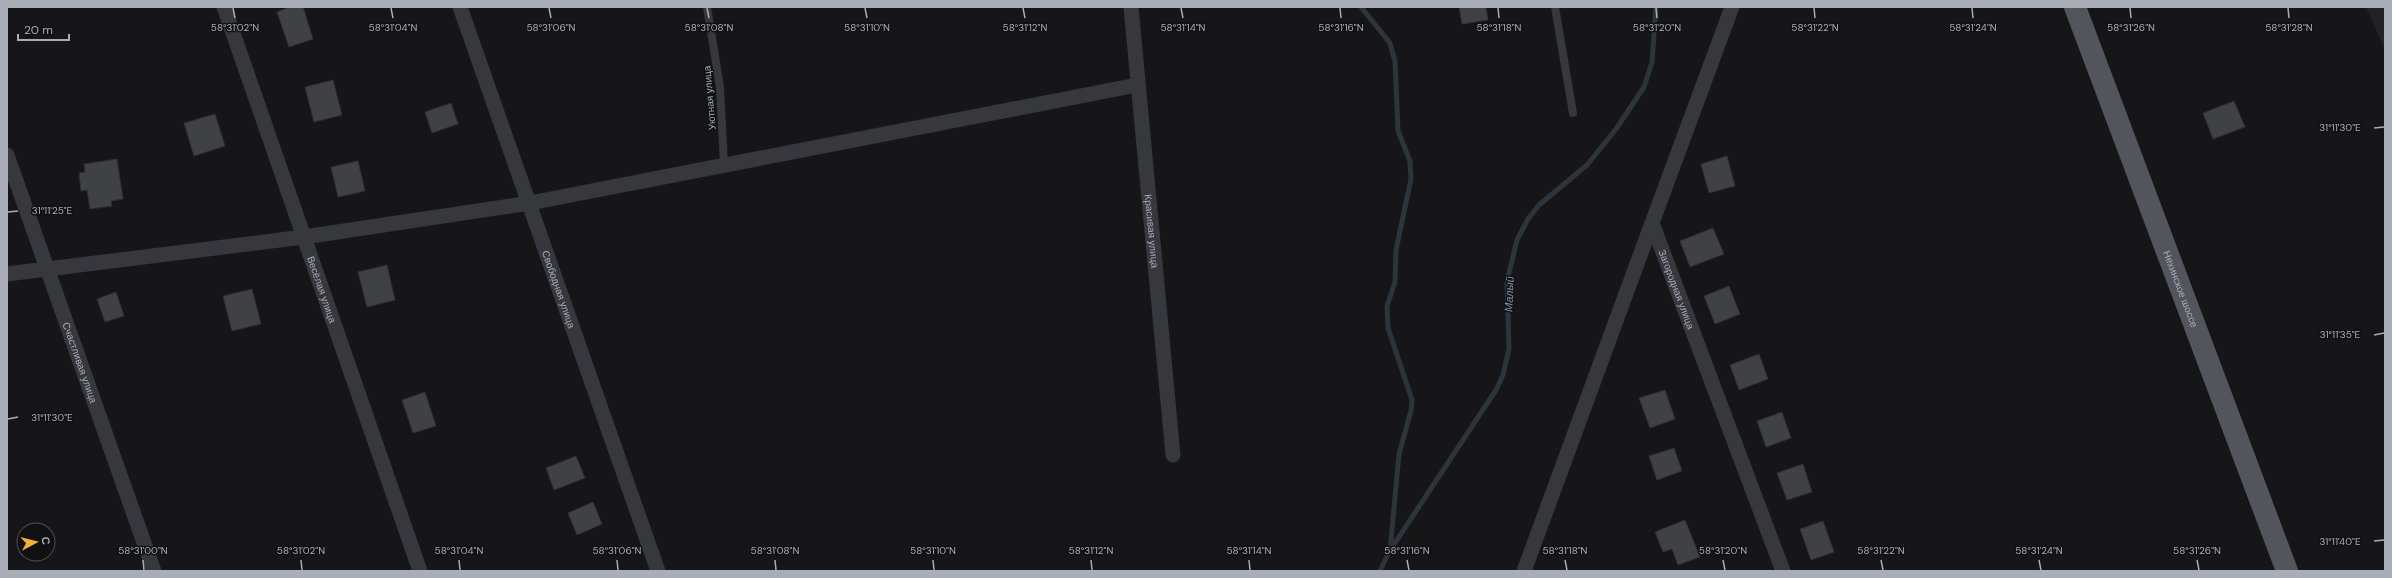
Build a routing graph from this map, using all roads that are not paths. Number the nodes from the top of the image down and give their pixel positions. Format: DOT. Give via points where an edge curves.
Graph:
graph roads {
  1 [pos="224,7"];
  2 [pos="460,7"];
  3 [pos="707,7"];
  4 [pos="1131,7"];
  5 [pos="1555,7"];
  6 [pos="1732,7"];
  7 [pos="2075,7"];
  8 [pos="1137,84"];
  9 [pos="1573,113"];
  10 [pos="7,154"];
  11 [pos="724,165"];
  12 [pos="530,203"];
  13 [pos="1652,223"];
  14 [pos="304,237"];
  15 [pos="47,269"];
  16 [pos="7,274"];
  17 [pos="1173,455"];
  18 [pos="154,571"];
  19 [pos="420,571"];
  20 [pos="658,571"];
  21 [pos="1524,571"];
  22 [pos="1783,571"];
  23 [pos="2287,571"];
  1 -- 14 [label="street, Весёлая улица"];
  2 -- 12 [label="street, Свободная улица"];
  3 -- 11 [label="lane, Уютная улица" via="720,87"];
  4 -- 8 [label="street, Красивая улица"];
  5 -- 9 [label="lane"];
  6 -- 13 [label="street"];
  7 -- 23 [label="main road, Нехинское шоссе"];
  8 -- 11 [label="street"];
  8 -- 17 [label="street, Красивая улица"];
  10 -- 15 [label="street, Счастливая улица"];
  11 -- 12 [label="street"];
  12 -- 14 [label="street"];
  12 -- 20 [label="street, Свободная улица"];
  13 -- 21 [label="street"];
  13 -- 22 [label="street, Загородная улица"];
  14 -- 15 [label="street"];
  14 -- 19 [label="street, Весёлая улица"];
  15 -- 16 [label="street"];
  15 -- 18 [label="street, Счастливая улица"];
}
